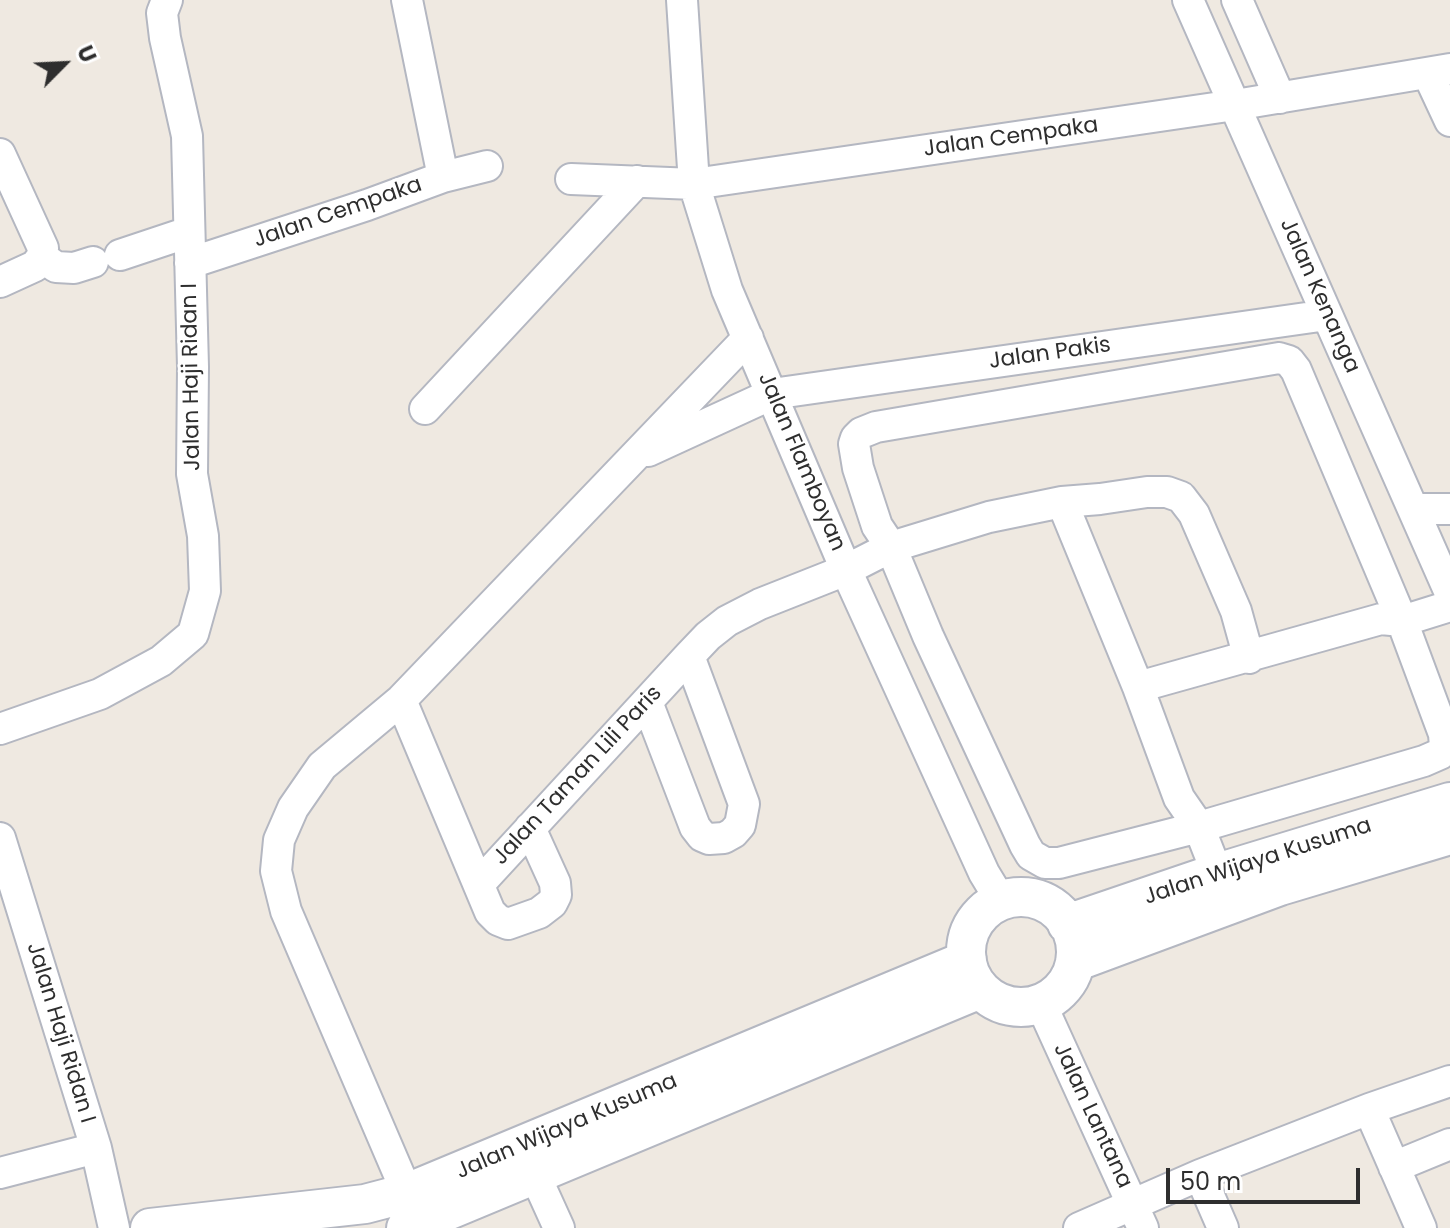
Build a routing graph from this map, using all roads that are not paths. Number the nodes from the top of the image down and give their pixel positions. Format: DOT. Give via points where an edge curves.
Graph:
graph roads {
  1 [pos="167,0"];
  2 [pos="407,0"];
  3 [pos="682,0"];
  4 [pos="1188,0"];
  5 [pos="1237,0"];
  6 [pos="1439,72"];
  7 [pos="1280,98"];
  8 [pos="1235,105"];
  9 [pos="1450,121"];
  10 [pos="0,154"];
  11 [pos="479,159"];
  12 [pos="443,177"];
  13 [pos="571,179"];
  14 [pos="637,181"];
  15 [pos="694,184"];
  16 [pos="189,232"];
  17 [pos="42,257"];
  18 [pos="190,263"];
  19 [pos="0,282"];
  20 [pos="1327,315"];
  21 [pos="748,338"];
  22 [pos="963,367"];
  23 [pos="772,394"];
  24 [pos="425,409"];
  25 [pos="970,409"];
  26 [pos="633,458"];
  27 [pos="1062,502"];
  28 [pos="1413,509"];
  29 [pos="1450,509"];
  30 [pos="891,547"];
  31 [pos="846,570"];
  32 [pos="1449,596"];
  33 [pos="1393,616"];
  34 [pos="689,656"];
  35 [pos="1249,658"];
  36 [pos="1138,687"];
  37 [pos="401,700"];
  38 [pos="647,702"];
  39 [pos="0,729"];
  40 [pos="1450,802"];
  41 [pos="530,828"];
  42 [pos="1190,829"];
  43 [pos="1450,835"];
  44 [pos="0,838"];
  45 [pos="1207,876"];
  46 [pos="479,884"];
  47 [pos="1001,901"];
  48 [pos="1067,924"];
  49 [pos="1075,962"];
  50 [pos="973,975"];
  51 [pos="1041,1004"];
  52 [pos="1450,1081"];
  53 [pos="1369,1109"];
  54 [pos="1450,1144"];
  55 [pos="96,1148"];
  56 [pos="1394,1167"];
  57 [pos="0,1173"];
  58 [pos="535,1175"];
  59 [pos="1200,1175"];
  60 [pos="406,1211"];
  61 [pos="1138,1216"];
  62 [pos="114,1228"];
  63 [pos="150,1228"];
  64 [pos="559,1228"];
  65 [pos="1079,1228"];
  66 [pos="1223,1228"];
  67 [pos="1421,1228"];
  1 -- 16 [label="street, Jalan Haji Ridan I" via="163,26 187,136"];
  2 -- 12 [label="street"];
  3 -- 15 [label="street, Jalan Flamboyan"];
  4 -- 8 [label="street, Jalan Kenanga"];
  5 -- 7 [label="street"];
  6 -- 7 [label="street, Jalan Cempaka"];
  6 -- 9 [label="street"];
  7 -- 8 [label="street, Jalan Cempaka"];
  8 -- 15 [label="street, Jalan Cempaka"];
  8 -- 20 [label="street, Jalan Kenanga"];
  10 -- 17 [label="street" via="42,242"];
  11 -- 12 [label="street, Jalan Cempaka"];
  12 -- 18 [label="street, Jalan Cempaka"];
  13 -- 14 [label="street, Jalan Cempaka"];
  14 -- 15 [label="street, Jalan Cempaka"];
  14 -- 24 [label="street"];
  15 -- 21 [label="street, Jalan Flamboyan"];
  16 -- 17 [label="street" via="74,268 56,267"];
  16 -- 18 [label="street, Jalan Haji Ridan I"];
  17 -- 19 [label="street" via="35,266"];
  18 -- 39 [label="street, Jalan Haji Ridan I" via="192,474 203,536 205,591 193,634 161,661 100,694"];
  20 -- 22 [label="street, Jalan Pakis"];
  20 -- 28 [label="street, Jalan Kenanga"];
  21 -- 23 [label="street, Jalan Flamboyan"];
  21 -- 26 [label="street"];
  22 -- 23 [label="street, Jalan Pakis"];
  22 -- 25 [label="street"];
  23 -- 26 [label="street"];
  23 -- 31 [label="street, Jalan Flamboyan"];
  25 -- 30 [label="street" via="876,427 856,438 858,468 877,526"];
  25 -- 33 [label="street" via="1279,358 1289,361"];
  26 -- 37 [label="street"];
  27 -- 30 [label="street, Jalan Taman Lili Paris" via="989,517"];
  27 -- 35 [label="street, Jalan Taman Lili Paris" via="1147,492 1181,497 1194,514 1236,611"];
  27 -- 36 [label="street"];
  28 -- 29 [label="street"];
  28 -- 32 [label="street, Jalan Kenanga"];
  30 -- 31 [label="street, Jalan Taman Lili Paris"];
  30 -- 42 [label="street" via="1031,855 1059,863"];
  31 -- 34 [label="street, Jalan Taman Lili Paris" via="727,621"];
  31 -- 47 [label="street, Jalan Flamboyan"];
  32 -- 33 [label="street"];
  33 -- 35 [label="street"];
  33 -- 42 [label="street" via="1444,734 1440,754"];
  34 -- 38 [label="street, Jalan Taman Lili Paris"];
  34 -- 38 [label="street" via="744,804 733,833 709,839 695,827"];
  35 -- 36 [label="street"];
  36 -- 42 [label="street"];
  37 -- 46 [label="street, Jalan Taman Lili Paris"];
  37 -- 60 [label="street" via="322,766 293,808 279,840 276,871 286,911"];
  38 -- 41 [label="street, Jalan Taman Lili Paris"];
  40 -- 45 [label="street, Jalan Wijaya Kusuma"];
  41 -- 46 [label="street, Jalan Taman Lili Paris"];
  41 -- 46 [label="street" via="555,883 552,903 508,924 490,912"];
  42 -- 45 [label="street"];
  43 -- 49 [label="street, Jalan Wijaya Kusuma" via="1280,886"];
  44 -- 55 [label="street, Jalan Haji Ridan I"];
  45 -- 48 [label="street, Jalan Wijaya Kusuma"];
  47 -- 48 [label="street" via="1022,897 1043,902"];
  47 -- 50 [label="street" via="970,931"];
  48 -- 49 [label="street" via="1075,942"];
  49 -- 51 [label="street" via="1060,991"];
  50 -- 51 [label="street" via="993,1000 1009,1006"];
  50 -- 58 [label="street, Jalan Wijaya Kusuma"];
  50 -- 60 [label="street, Jalan Wijaya Kusuma"];
  51 -- 61 [label="street, Jalan Lantana"];
  52 -- 53 [label="street"];
  53 -- 56 [label="street"];
  53 -- 59 [label="street"];
  54 -- 56 [label="street"];
  55 -- 57 [label="street"];
  55 -- 62 [label="street, Jalan Haji Ridan I"];
  56 -- 67 [label="street"];
  58 -- 60 [label="street, Jalan Wijaya Kusuma"];
  58 -- 64 [label="street"];
  59 -- 61 [label="street"];
  59 -- 66 [label="street"];
  60 -- 63 [label="street, Jalan Wijaya Kusuma" via="365,1204"];
  61 -- 65 [label="street"];
}
